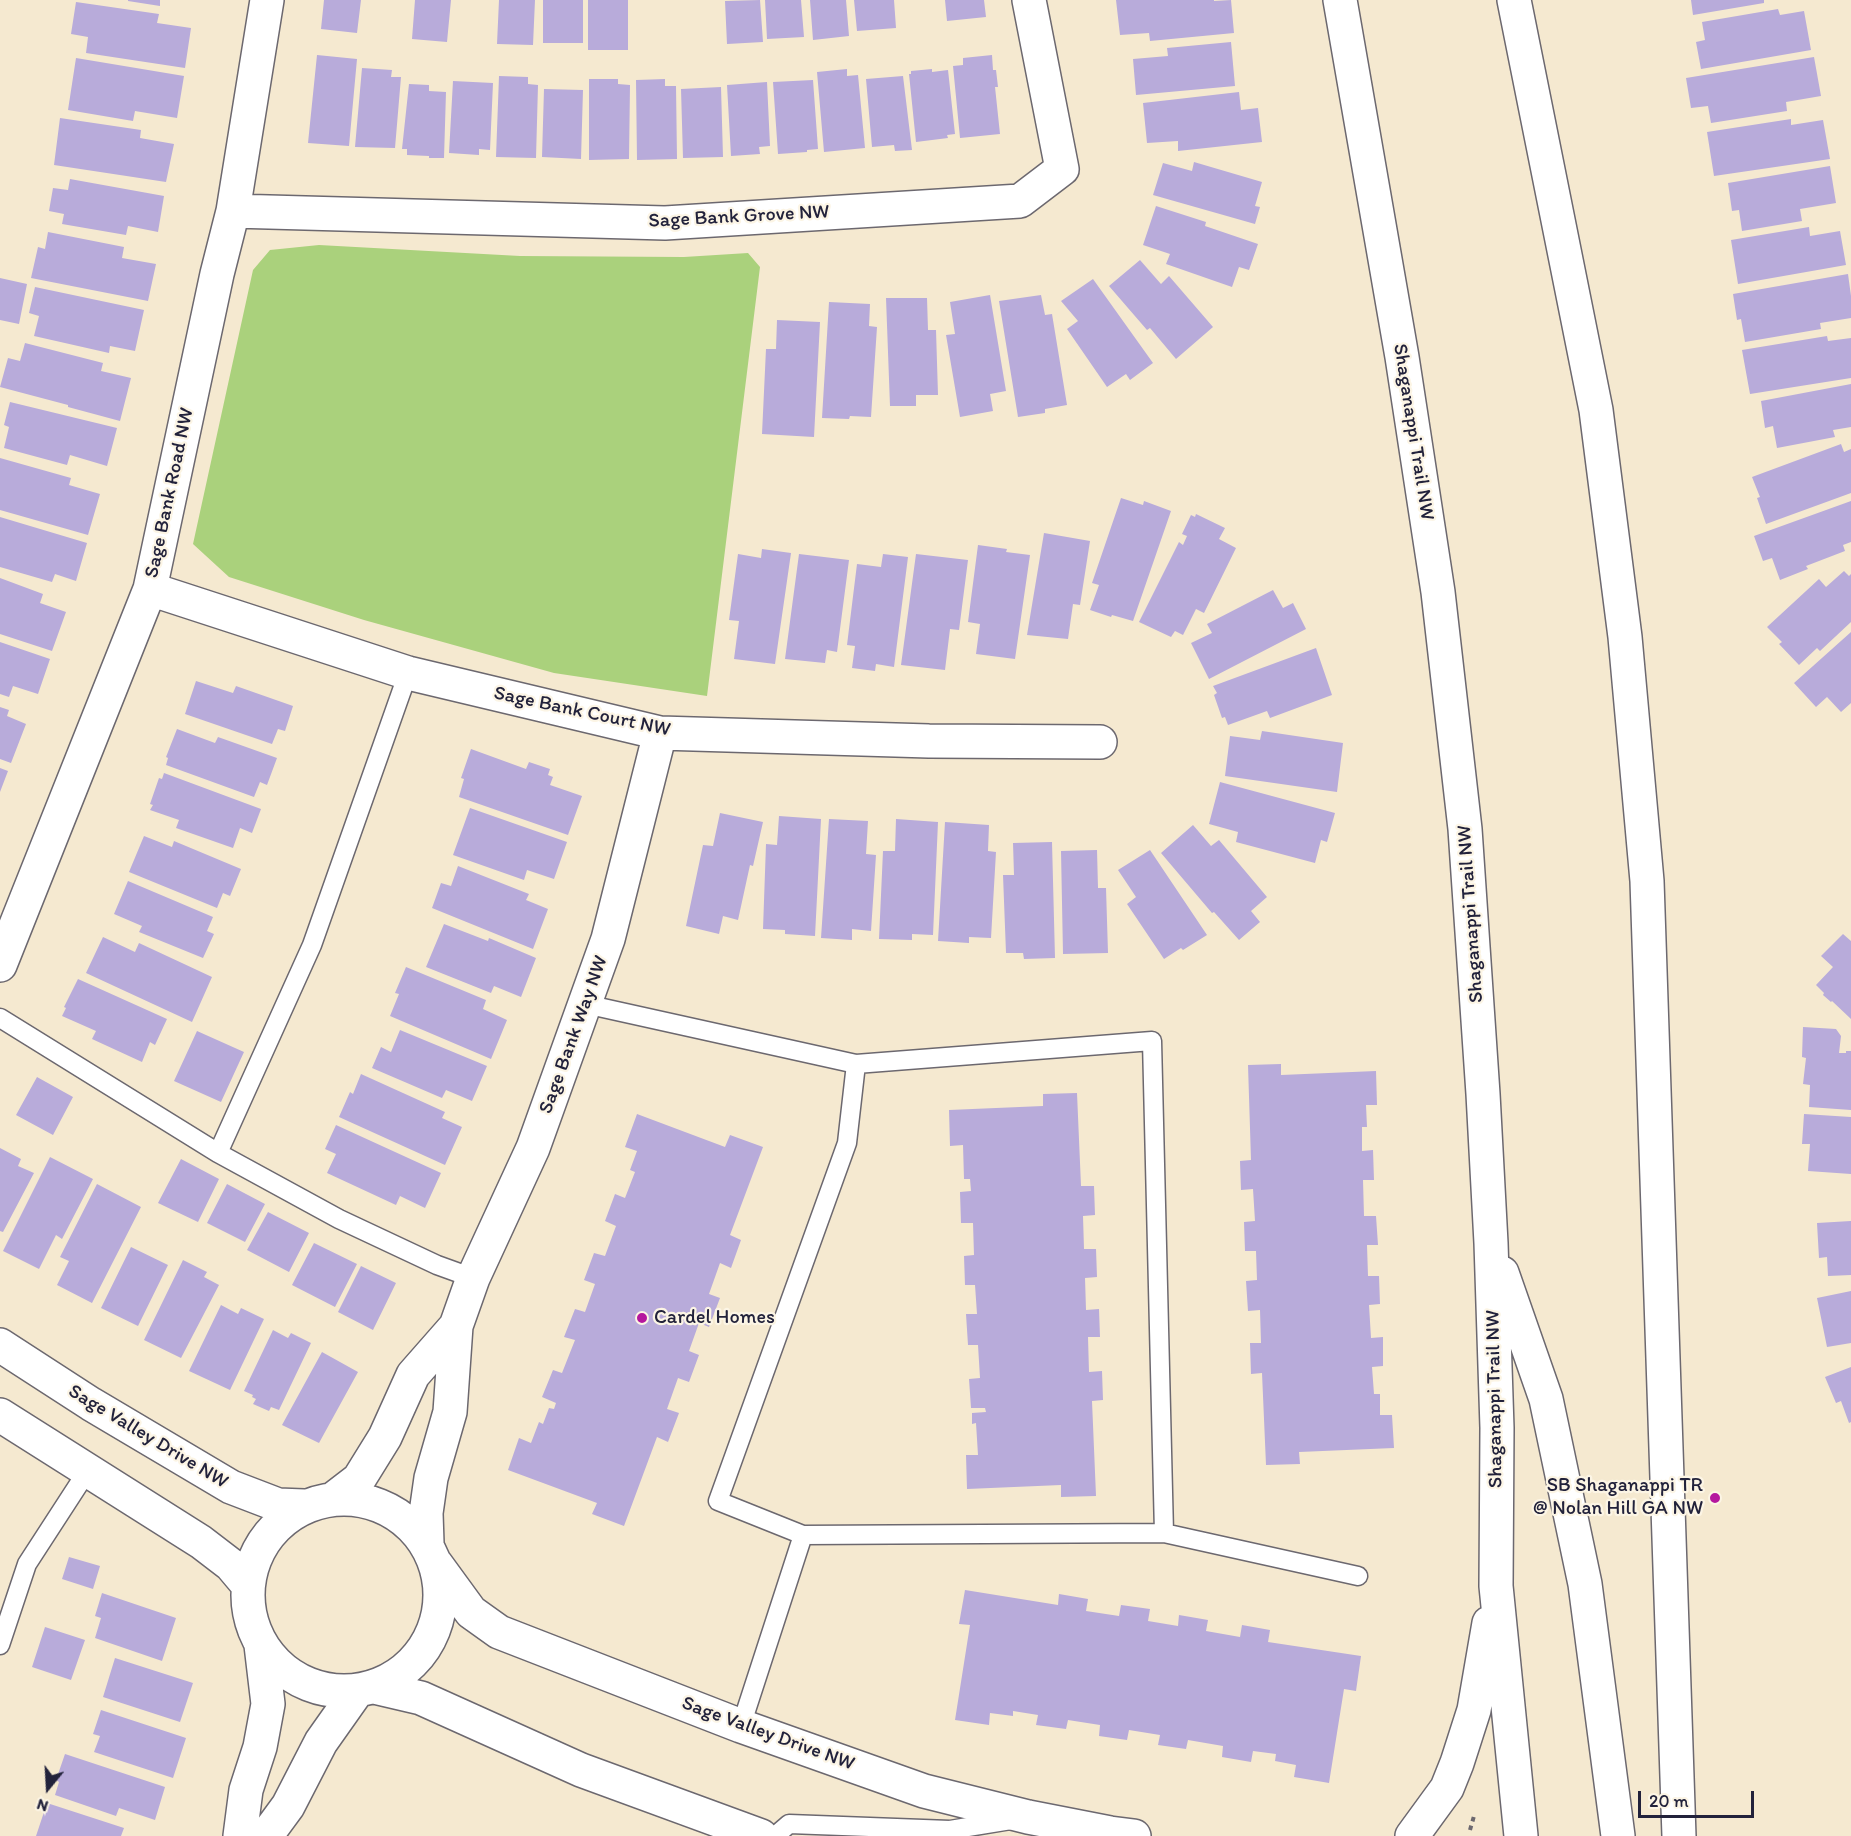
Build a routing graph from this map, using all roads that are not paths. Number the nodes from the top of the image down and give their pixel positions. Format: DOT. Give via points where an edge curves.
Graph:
graph roads {
  1 [pos="267,0"];
  2 [pos="1029,0"];
  3 [pos="1340,0"];
  4 [pos="1514,0"];
  5 [pos="233,211"];
  6 [pos="150,590"];
  7 [pos="408,673"];
  8 [pos="660,733"];
  9 [pos="1100,742"];
  10 [pos="0,966"];
  11 [pos="585,1004"];
  12 [pos="0,1018"];
  13 [pos="856,1064"];
  14 [pos="218,1153"];
  15 [pos="1491,1243"];
  16 [pos="473,1278"];
  17 [pos="456,1326"];
  18 [pos="0,1345"];
  19 [pos="0,1415"];
  20 [pos="88,1470"];
  21 [pos="319,1503"];
  22 [pos="1164,1533"];
  23 [pos="803,1534"];
  24 [pos="431,1554"];
  25 [pos="1358,1575"];
  26 [pos="247,1584"];
  27 [pos="1496,1586"];
  28 [pos="0,1645"];
  29 [pos="261,1645"];
  30 [pos="366,1689"];
  31 [pos="741,1726"];
  32 [pos="1028,1817"];
  33 [pos="240,1836"];
  34 [pos="266,1836"];
  35 [pos="761,1836"];
  36 [pos="776,1836"];
  37 [pos="1134,1836"];
  38 [pos="1412,1836"];
  39 [pos="1521,1836"];
  40 [pos="1618,1836"];
  41 [pos="1679,1836"];
  1 -- 5 [label="street, Sage Bank Road NW"];
  2 -- 5 [label="street, Sage Bank Grove NW" via="1062,170 1020,201 666,223"];
  3 -- 15 [label="street, Shaganappi Trail NW" via="1438,592 1465,829"];
  4 -- 41 [label="street" via="1596,410 1625,637 1647,881"];
  5 -- 6 [label="street, Sage Bank Road NW"];
  6 -- 7 [label="street, Sage Bank Court NW"];
  6 -- 10 [label="street, Sage Bank Road NW"];
  7 -- 8 [label="street, Sage Bank Court NW"];
  7 -- 14 [label="lane" via="312,945"];
  8 -- 9 [label="street, Sage Bank Court NW"];
  8 -- 11 [label="street, Sage Bank Way NW" via="608,939"];
  11 -- 13 [label="lane"];
  11 -- 16 [label="street, Sage Bank Way NW" via="533,1148"];
  12 -- 14 [label="lane"];
  13 -- 22 [label="lane" via="1152,1041"];
  13 -- 23 [label="lane" via="847,1143 718,1501"];
  14 -- 16 [label="lane" via="339,1219 436,1265"];
  15 -- 27 [label="street, Shaganappi Trail NW" via="1497,1428"];
  15 -- 40 [label="street" via="1546,1399 1585,1584"];
  16 -- 17 [label="street, Sage Bank Way NW"];
  17 -- 21 [label="street, Sage Bank Way NW" via="413,1375 385,1437 360,1479"];
  17 -- 24 [label="street, Sage Bank Way NW" via="450,1412 431,1478 426,1513"];
  18 -- 21 [label="street, Sage Valley Drive NW" via="231,1487 278,1505"];
  19 -- 20 [label="street"];
  20 -- 26 [label="street" via="201,1542 231,1565"];
  20 -- 28 [label="lane" via="27,1564"];
  21 -- 24 [label="street" via="360,1499 386,1508 409,1523"];
  21 -- 26 [label="street" via="277,1525 257,1551"];
  22 -- 23 [label="lane"];
  22 -- 25 [label="lane"];
  23 -- 31 [label="lane"];
  24 -- 30 [label="street" via="441,1594 436,1625 423,1652 401,1674"];
  24 -- 31 [label="street, Sage Valley Drive NW" via="471,1612 499,1632"];
  26 -- 29 [label="street" via="249,1616"];
  27 -- 38 [label="street" via="1474,1710 1457,1763 1447,1788"];
  27 -- 39 [label="street, Shaganappi Trail NW"];
  29 -- 30 [label="street" via="279,1667 302,1682 329,1690"];
  29 -- 33 [label="street" via="268,1704 246,1790"];
  30 -- 34 [label="street" via="321,1742 288,1806"];
  30 -- 35 [label="street" via="421,1698 581,1770"];
  31 -- 32 [label="street, Sage Valley Drive NW" via="924,1791"];
  32 -- 36 [label="lane" via="950,1830 789,1824"];
  32 -- 37 [label="street, Sage Valley Drive NW"];
}
